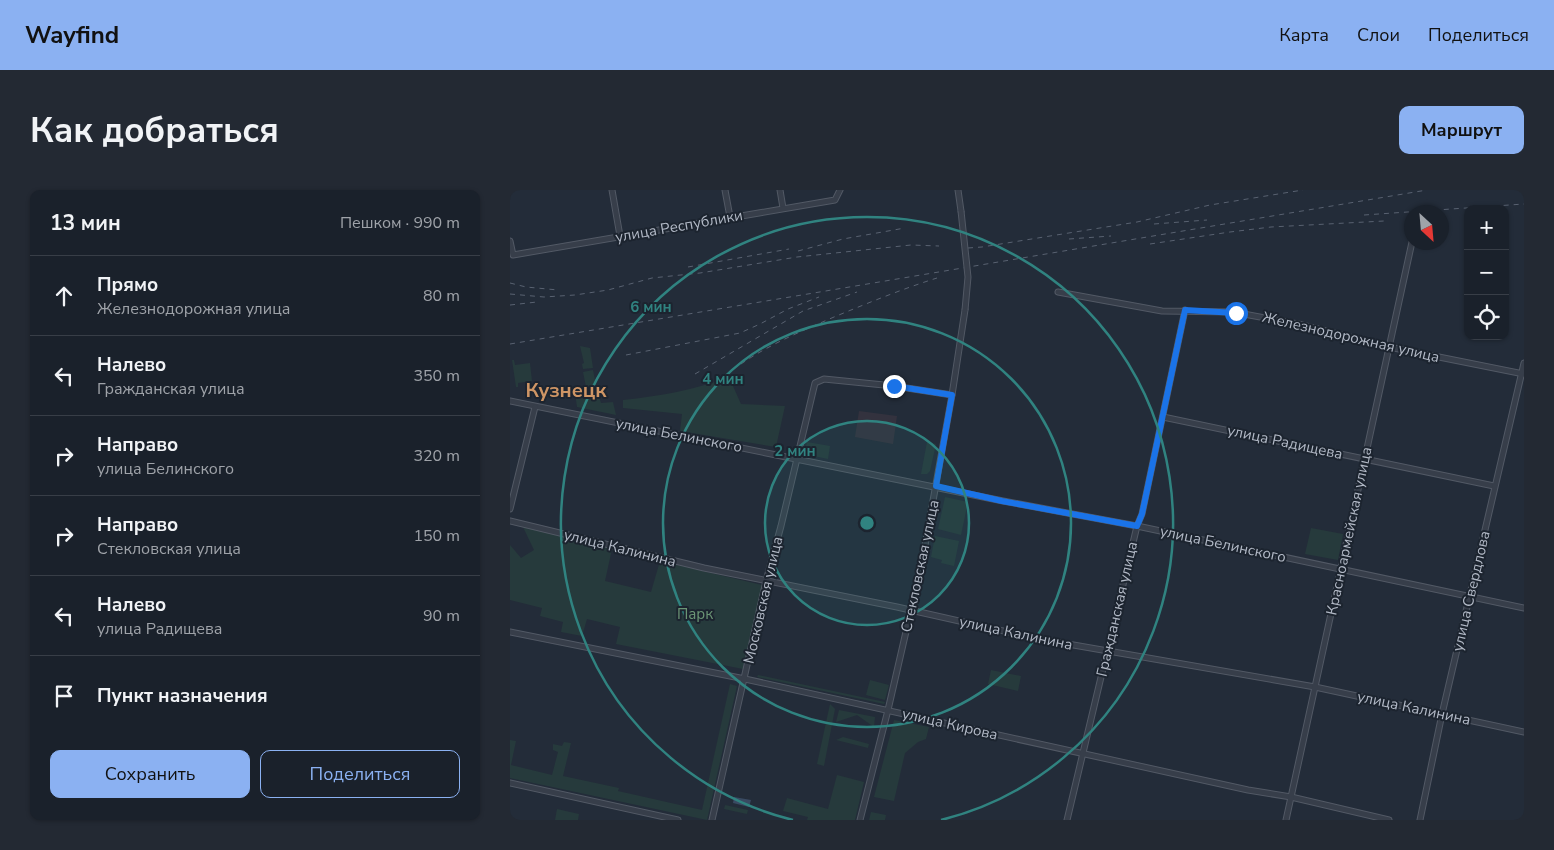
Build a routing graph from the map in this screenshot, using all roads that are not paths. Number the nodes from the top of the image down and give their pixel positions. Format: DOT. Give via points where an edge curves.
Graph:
graph roads {
  1 [pos="612,190"];
  2 [pos="725,190"];
  3 [pos="780,190"];
  4 [pos="840,190"];
  5 [pos="958,190"];
  6 [pos="783,208"];
  7 [pos="730,217"];
  8 [pos="620,236"];
  9 [pos="510,241"];
  10 [pos="1410,250"];
  11 [pos="1058,292"];
  12 [pos="1185,310"];
  13 [pos="1389,347"];
  14 [pos="1524,363"];
  15 [pos="1522,374"];
  16 [pos="952,395"];
  17 [pos="510,401"];
  18 [pos="536,407"];
  19 [pos="1163,417"];
  20 [pos="797,458"];
  21 [pos="1364,458"];
  22 [pos="936,486"];
  23 [pos="1494,486"];
  24 [pos="510,509"];
  25 [pos="510,521"];
  26 [pos="1137,526"];
  27 [pos="1340,569"];
  28 [pos="766,581"];
  29 [pos="1470,597"];
  30 [pos="1524,608"];
  31 [pos="911,610"];
  32 [pos="510,632"];
  33 [pos="1107,652"];
  34 [pos="745,680"];
  35 [pos="1315,687"];
  36 [pos="888,710"];
  37 [pos="1442,714"];
  38 [pos="1524,732"];
  39 [pos="1082,754"];
  40 [pos="510,783"];
  41 [pos="1291,797"];
  42 [pos="678,820"];
  43 [pos="712,820"];
  44 [pos="860,820"];
  45 [pos="1067,820"];
  46 [pos="1286,820"];
  47 [pos="1389,820"];
  48 [pos="1420,820"];
  1 -- 8 [label="street"];
  2 -- 7 [label="street"];
  3 -- 6 [label="street"];
  4 -- 6 [label="street, улица Республики" via="835,200"];
  5 -- 16 [label="street, Стекловская улица, bridge" via="968,277"];
  6 -- 7 [label="street, улица Республики"];
  7 -- 8 [label="street, улица Республики"];
  8 -- 9 [label="street, улица Республики" via="512,255"];
  10 -- 13 [label="street, Красноармейская улица"];
  11 -- 12 [label="street, Железнодорожная улица" via="1162,311"];
  12 -- 13 [label="street, Железнодорожная улица" via="1233,312 1298,324"];
  12 -- 19 [label="street, Гражданская улица"];
  13 -- 15 [label="street, Железнодорожная улица"];
  13 -- 21 [label="street, Красноармейская улица"];
  14 -- 15 [label="street, улица Свердлова"];
  15 -- 23 [label="street, улица Свердлова"];
  16 -- 20 [label="street, Московская улица" via="894,386 817,380"];
  16 -- 22 [label="street, Стекловская улица"];
  17 -- 18 [label="street, улица Белинского"];
  18 -- 20 [label="street, улица Белинского"];
  18 -- 24 [label="street"];
  19 -- 21 [label="street, улица Радищева"];
  19 -- 26 [label="street, Гражданская улица"];
  20 -- 22 [label="street, улица Белинского"];
  20 -- 28 [label="street, Московская улица"];
  21 -- 23 [label="street, улица Радищева"];
  21 -- 27 [label="street, Красноармейская улица"];
  22 -- 26 [label="street, улица Белинского"];
  22 -- 31 [label="street, Стекловская улица"];
  23 -- 29 [label="street, улица Свердлова"];
  25 -- 28 [label="street, улица Калинина"];
  26 -- 27 [label="street, улица Белинского"];
  26 -- 33 [label="street, Гражданская улица"];
  27 -- 29 [label="street, улица Белинского"];
  27 -- 35 [label="street, Красноармейская улица"];
  28 -- 31 [label="street, улица Калинина"];
  28 -- 34 [label="street, Московская улица"];
  29 -- 30 [label="street, улица Белинского"];
  29 -- 37 [label="street, улица Свердлова"];
  31 -- 33 [label="street, улица Калинина"];
  31 -- 36 [label="street, Стекловская улица"];
  32 -- 34 [label="street, улица Кирова"];
  33 -- 35 [label="street, улица Калинина"];
  33 -- 39 [label="street, Гражданская улица"];
  34 -- 36 [label="street, улица Кирова"];
  34 -- 43 [label="street, Московская улица"];
  35 -- 37 [label="street, улица Калинина"];
  35 -- 41 [label="street, Красноармейская улица"];
  36 -- 39 [label="street, улица Кирова"];
  36 -- 44 [label="street, Стекловская улица"];
  37 -- 38 [label="street, улица Калинина"];
  37 -- 48 [label="street, улица Свердлова"];
  39 -- 41 [label="street, улица Кирова"];
  39 -- 45 [label="street, Гражданская улица"];
  40 -- 42 [label="street"];
  41 -- 46 [label="street, Красноармейская улица"];
  41 -- 47 [label="street, улица Кирова"];
}
